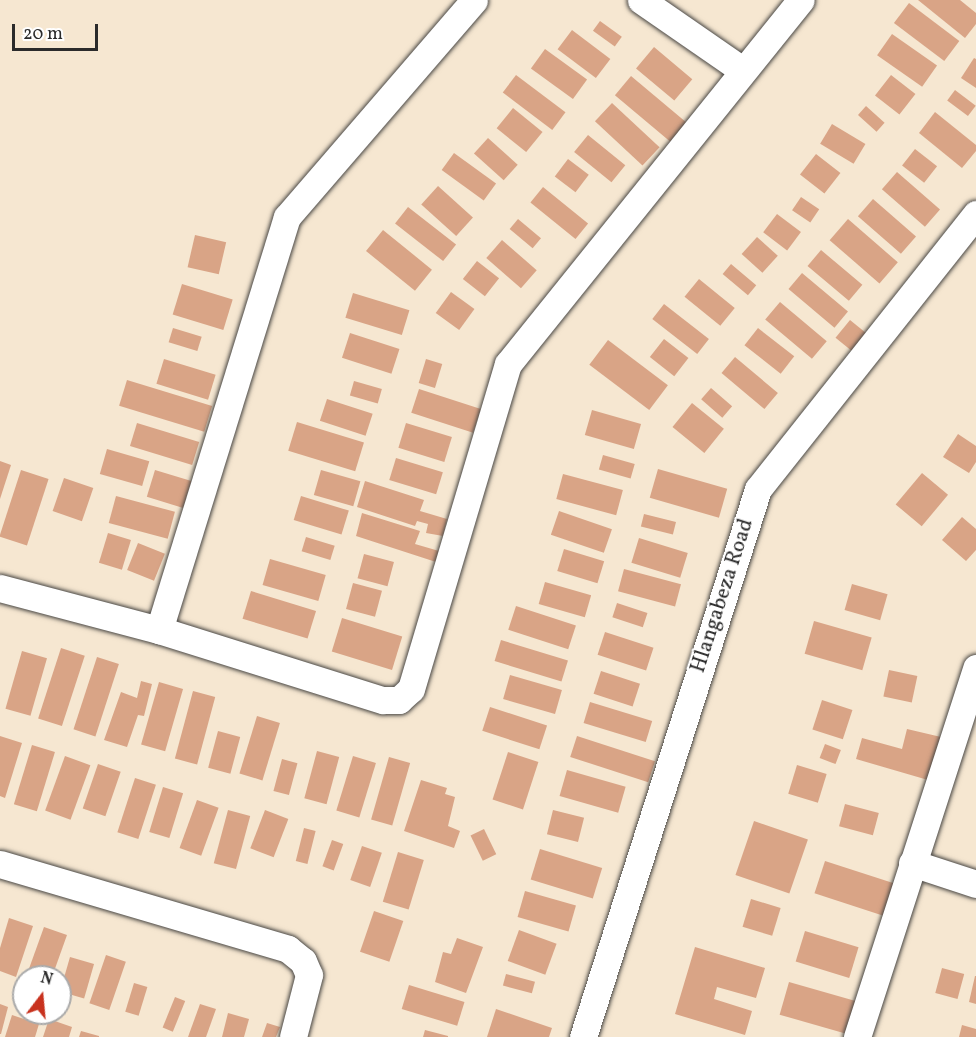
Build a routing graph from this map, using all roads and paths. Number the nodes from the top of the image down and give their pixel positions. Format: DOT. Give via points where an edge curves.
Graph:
graph roads {
  1 [pos="474,0"];
  2 [pos="641,0"];
  3 [pos="801,0"];
  4 [pos="742,70"];
  5 [pos="976,214"];
  6 [pos="0,588"];
  7 [pos="159,630"];
  8 [pos="976,668"];
  9 [pos="912,863"];
  10 [pos="0,864"];
  11 [pos="976,884"];
  12 [pos="293,1037"];
  13 [pos="583,1037"];
  14 [pos="857,1037"];
  1 -- 7 [label="street" via="287,217"];
  2 -- 4 [label="street"];
  3 -- 4 [label="street"];
  4 -- 7 [label="street" via="508,364 411,689 399,700 383,700"];
  5 -- 13 [label="street, Hlangabeza Road" via="758,489"];
  6 -- 7 [label="street"];
  8 -- 9 [label="street"];
  9 -- 11 [label="street"];
  9 -- 14 [label="street"];
  10 -- 12 [label="street" via="288,949 303,961 309,975"];
}
